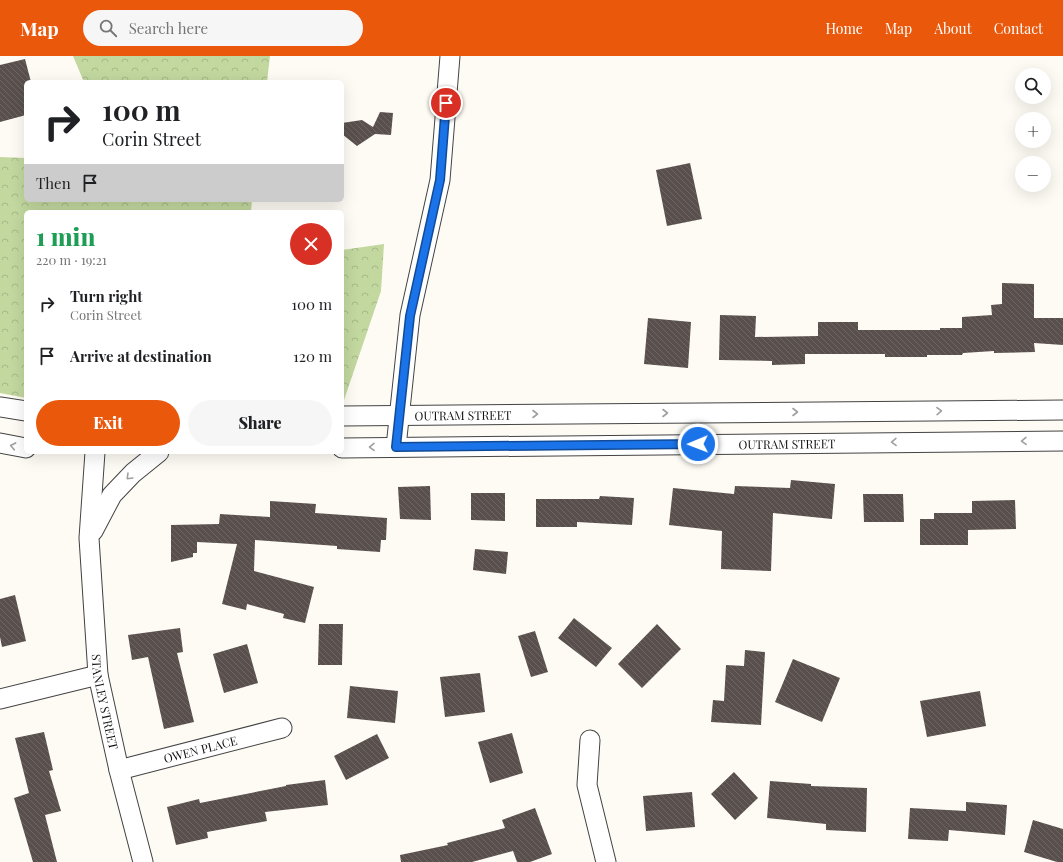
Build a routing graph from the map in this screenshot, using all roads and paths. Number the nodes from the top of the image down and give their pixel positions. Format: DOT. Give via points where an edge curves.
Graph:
graph roads {
  1 [pos="450,56"];
  2 [pos="0,407"];
  3 [pos="1063,410"];
  4 [pos="24,411"];
  5 [pos="400,415"];
  6 [pos="344,416"];
  7 [pos="1063,440"];
  8 [pos="0,443"];
  9 [pos="396,447"];
  10 [pos="24,448"];
  11 [pos="344,448"];
  12 [pos="95,454"];
  13 [pos="157,454"];
  14 [pos="89,538"];
  15 [pos="98,675"];
  16 [pos="0,699"];
  17 [pos="282,728"];
  18 [pos="590,740"];
  19 [pos="119,770"];
  20 [pos="143,862"];
  21 [pos="606,862"];
  1 -- 5 [label="street" via="440,180 410,316"];
  2 -- 4 [label="street"];
  5 -- 3 [label="street, OUTRAM STREET, one-way"];
  5 -- 6 [label="street, OUTRAM STREET"];
  5 -- 9 [label="street"];
  7 -- 9 [label="street, OUTRAM STREET, one-way"];
  10 -- 8 [label="street, one-way"];
  9 -- 11 [label="street, OUTRAM STREET, one-way"];
  12 -- 14 [label="street, STANLEY STREET"];
  13 -- 14 [label="street, one-way" via="112,495"];
  14 -- 15 [label="street, STANLEY STREET"];
  15 -- 16 [label="street"];
  15 -- 19 [label="street, STANLEY STREET"];
  17 -- 19 [label="street, OWEN PLACE"];
  18 -- 21 [label="street" via="587,785"];
  19 -- 20 [label="street, STANLEY STREET"];
}
